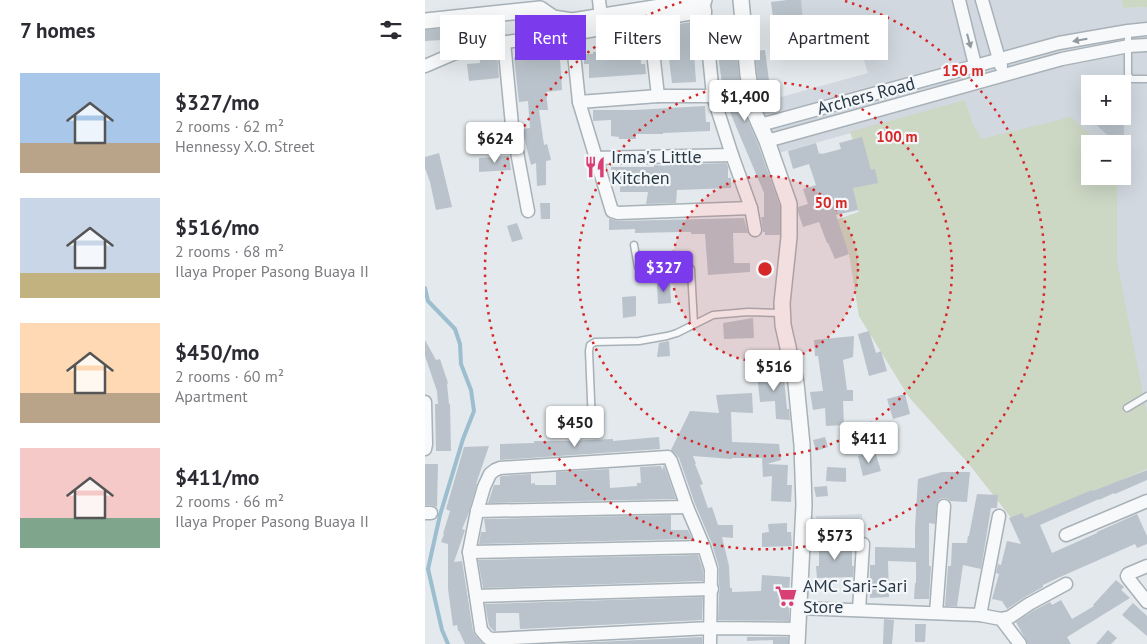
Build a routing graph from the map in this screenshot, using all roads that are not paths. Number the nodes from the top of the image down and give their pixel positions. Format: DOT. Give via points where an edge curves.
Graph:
graph roads {
  1 [pos="599,0"];
  2 [pos="741,0"];
  3 [pos="959,0"];
  4 [pos="982,0"];
  5 [pos="539,4"];
  6 [pos="656,4"];
  7 [pos="705,4"];
  8 [pos="601,15"];
  9 [pos="609,15"];
  10 [pos="596,18"];
  11 [pos="425,21"];
  12 [pos="1147,29"];
  13 [pos="1128,31"];
  14 [pos="586,34"];
  15 [pos="586,36"];
  16 [pos="1147,44"];
  17 [pos="1129,46"];
  18 [pos="505,52"];
  19 [pos="440,60"];
  20 [pos="574,60"];
  21 [pos="999,60"];
  22 [pos="425,66"];
  23 [pos="976,66"];
  24 [pos="1004,76"];
  25 [pos="1147,79"];
  26 [pos="980,82"];
  27 [pos="658,96"];
  28 [pos="713,96"];
  29 [pos="579,102"];
  30 [pos="760,125"];
  31 [pos="767,141"];
  32 [pos="732,155"];
  33 [pos="595,158"];
  34 [pos="751,208"];
  35 [pos="528,211"];
  36 [pos="755,230"];
  37 [pos="634,244"];
  38 [pos="782,313"];
  39 [pos="694,324"];
  40 [pos="1147,396"];
  41 [pos="425,402"];
  42 [pos="1127,408"];
  43 [pos="592,424"];
  44 [pos="425,449"];
  45 [pos="1147,501"];
  46 [pos="944,506"];
  47 [pos="687,507"];
  48 [pos="477,511"];
  49 [pos="999,516"];
  50 [pos="1066,535"];
  51 [pos="863,544"];
  52 [pos="704,548"];
  53 [pos="469,552"];
  54 [pos="1147,566"];
  55 [pos="1066,584"];
  56 [pos="712,589"];
  57 [pos="476,596"];
  58 [pos="1147,602"];
  59 [pos="798,608"];
  60 [pos="859,610"];
  61 [pos="936,613"];
  62 [pos="980,615"];
  63 [pos="1001,619"];
  64 [pos="710,628"];
  65 [pos="797,636"];
  66 [pos="530,641"];
  67 [pos="710,644"];
  68 [pos="1021,644"];
  1 -- 8 [label="street"];
  2 -- 30 [label="street" via="748,75"];
  3 -- 23 [label="street, one-way"];
  4 -- 21 [label="street"];
  5 -- 10 [label="street" via="553,18 572,21"];
  5 -- 11 [label="street"];
  6 -- 7 [label="street"];
  6 -- 9 [label="street"];
  7 -- 14 [label="street"];
  7 -- 28 [label="street"];
  12 -- 13 [label="street, Archers Road"];
  13 -- 17 [label="lane"];
  13 -- 21 [label="street, Archers Road, one-way"];
  15 -- 27 [label="street" via="650,32"];
  16 -- 17 [label="street, Archers Road"];
  17 -- 24 [label="street, Archers Road" via="1062,59"];
  17 -- 25 [label="lane" via="1129,78"];
  18 -- 35 [label="street" via="512,125"];
  19 -- 22 [label="street"];
  20 -- 29 [label="street"];
  21 -- 23 [label="street, Archers Road"];
  21 -- 24 [label="street"];
  23 -- 26 [label="street"];
  23 -- 30 [label="street, Archers Road"];
  24 -- 26 [label="street, Archers Road"];
  26 -- 31 [label="street, Archers Road"];
  27 -- 28 [label="street"];
  27 -- 29 [label="street"];
  28 -- 32 [label="street"];
  29 -- 33 [label="street"];
  30 -- 31 [label="street"];
  31 -- 38 [label="street" via="789,204"];
  32 -- 33 [label="street"];
  32 -- 34 [label="street"];
  33 -- 34 [label="street" via="612,212"];
  34 -- 36 [label="street"];
  37 -- 39 [label="lane" via="640,268 683,265 691,268"];
  38 -- 39 [label="lane" via="713,315"];
  38 -- 59 [label="street" via="796,383 801,445 804,505"];
  39 -- 43 [label="lane" via="667,336 590,344"];
  40 -- 42 [label="lane"];
  41 -- 44 [label="street"];
  45 -- 50 [label="street"];
  46 -- 61 [label="street"];
  47 -- 48 [label="street"];
  47 -- 48 [label="street" via="671,461 665,456 500,468 490,474"];
  47 -- 52 [label="street"];
  48 -- 53 [label="street"];
  49 -- 62 [label="street"];
  51 -- 60 [label="street"];
  52 -- 53 [label="street"];
  52 -- 56 [label="street" via="711,569"];
  53 -- 57 [label="street"];
  54 -- 58 [label="street" via="1127,576"];
  55 -- 63 [label="street"];
  56 -- 57 [label="street"];
  56 -- 64 [label="street"];
  57 -- 66 [label="street" via="481,630 487,638"];
  59 -- 60 [label="street"];
  59 -- 65 [label="street"];
  60 -- 61 [label="street"];
  61 -- 62 [label="street"];
  62 -- 63 [label="street"];
  63 -- 68 [label="street"];
  64 -- 65 [label="street"];
  64 -- 66 [label="street"];
  64 -- 67 [label="street"];
}
